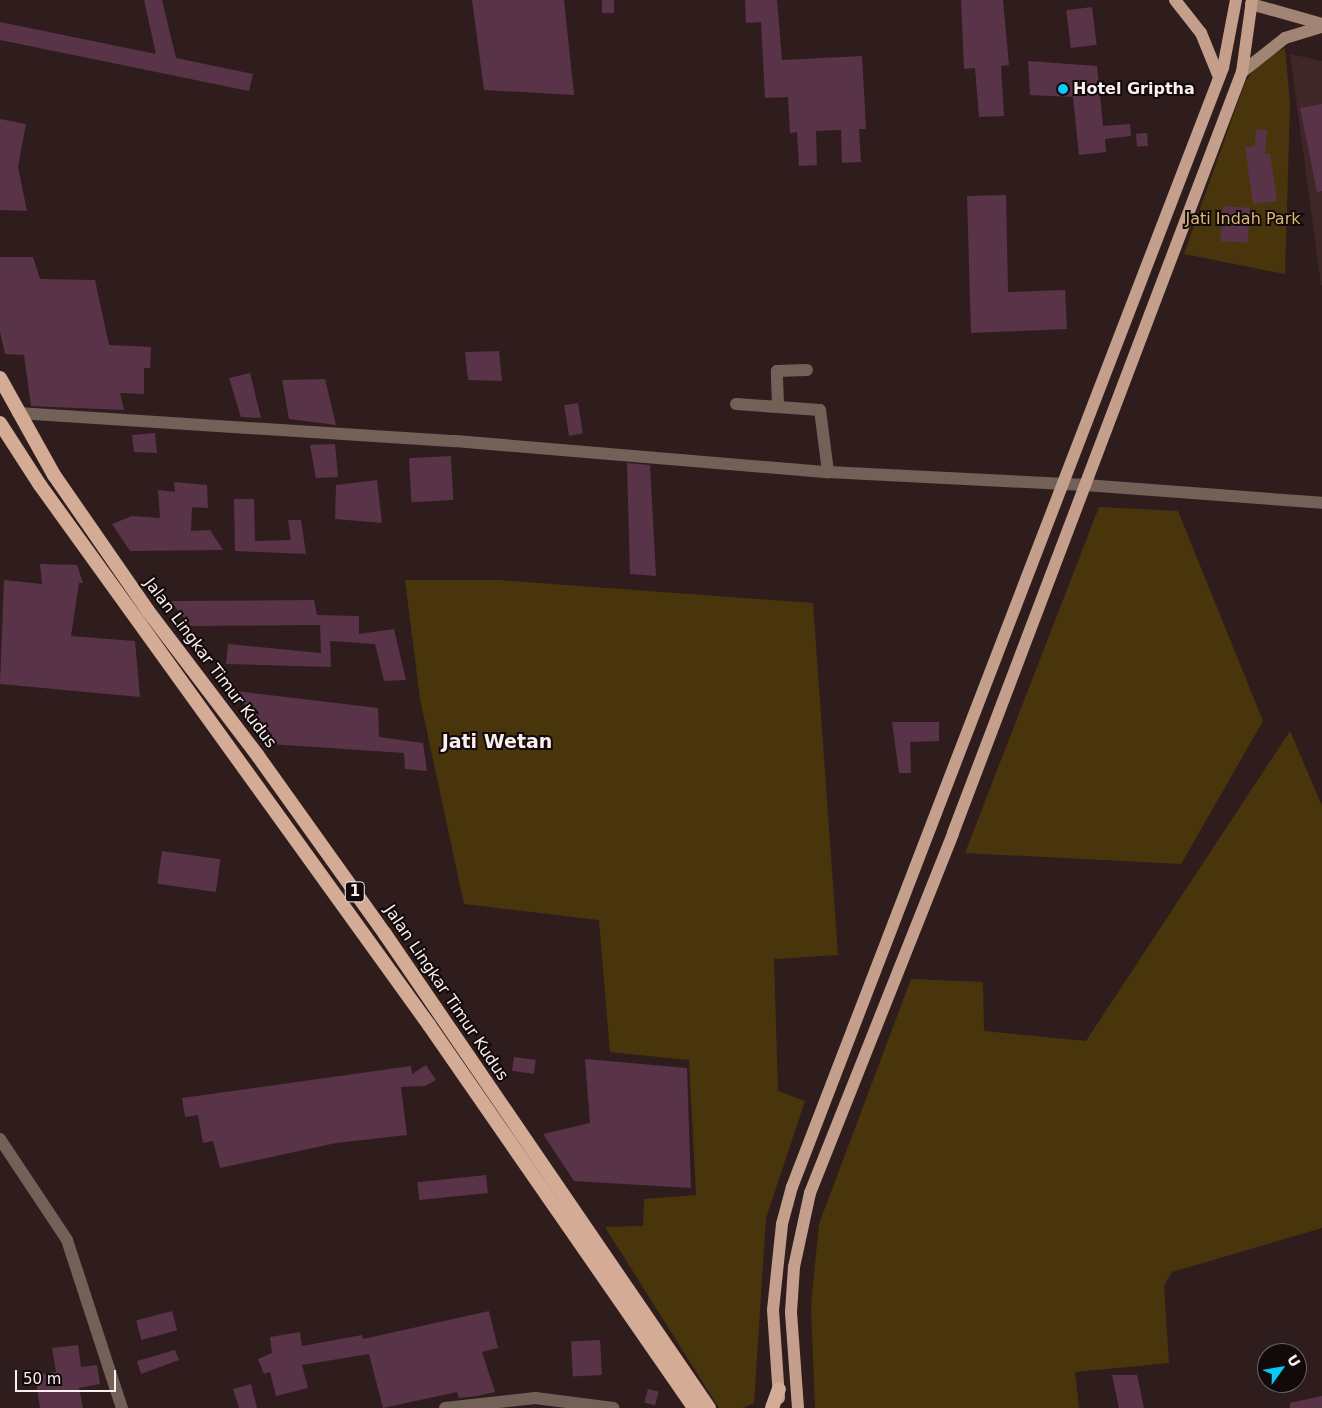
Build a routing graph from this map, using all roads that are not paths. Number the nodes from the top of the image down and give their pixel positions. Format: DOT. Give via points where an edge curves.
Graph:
graph roads {
  1 [pos="1175,0"];
  2 [pos="1237,0"];
  3 [pos="1252,2"];
  4 [pos="1322,26"];
  5 [pos="1242,72"];
  6 [pos="1219,76"];
  7 [pos="807,370"];
  8 [pos="0,378"];
  9 [pos="736,404"];
  10 [pos="778,406"];
  11 [pos="18,413"];
  12 [pos="0,423"];
  13 [pos="828,472"];
  14 [pos="1064,484"];
  15 [pos="1085,485"];
  16 [pos="1322,503"];
  17 [pos="0,1139"];
  18 [pos="779,1389"];
  19 [pos="122,1408"];
  20 [pos="445,1408"];
  21 [pos="613,1408"];
  22 [pos="694,1408"];
  23 [pos="709,1408"];
  24 [pos="772,1408"];
  25 [pos="779,1408"];
  26 [pos="798,1408"];
  1 -- 6 [label="main road" via="1201,32"];
  2 -- 3 [label="main road"];
  2 -- 6 [label="main road"];
  3 -- 4 [label="main road"];
  3 -- 5 [label="main road"];
  4 -- 5 [label="main road" via="1285,38"];
  5 -- 15 [label="main road"];
  6 -- 14 [label="main road"];
  7 -- 10 [label="street" via="776,371"];
  8 -- 11 [label="highway, Jalan Lingkar Timur Kudus / 1"];
  9 -- 10 [label="street"];
  10 -- 13 [label="street" via="820,410"];
  11 -- 13 [label="street" via="454,441"];
  11 -- 23 [label="highway, Jalan Lingkar Timur Kudus / 1" via="54,475 148,610 258,756 379,926"];
  12 -- 22 [label="highway, Jalan Lingkar Timur Kudus / 1" via="46,493 429,1025"];
  13 -- 14 [label="street"];
  14 -- 15 [label="street"];
  14 -- 18 [label="main road" via="792,1187 782,1224 773,1302"];
  15 -- 16 [label="street"];
  15 -- 26 [label="main road" via="810,1193 794,1268 791,1312"];
  17 -- 19 [label="street" via="68,1240"];
  18 -- 24 [label="highway"];
  18 -- 25 [label="main road"];
  20 -- 21 [label="street" via="535,1398"];
}
